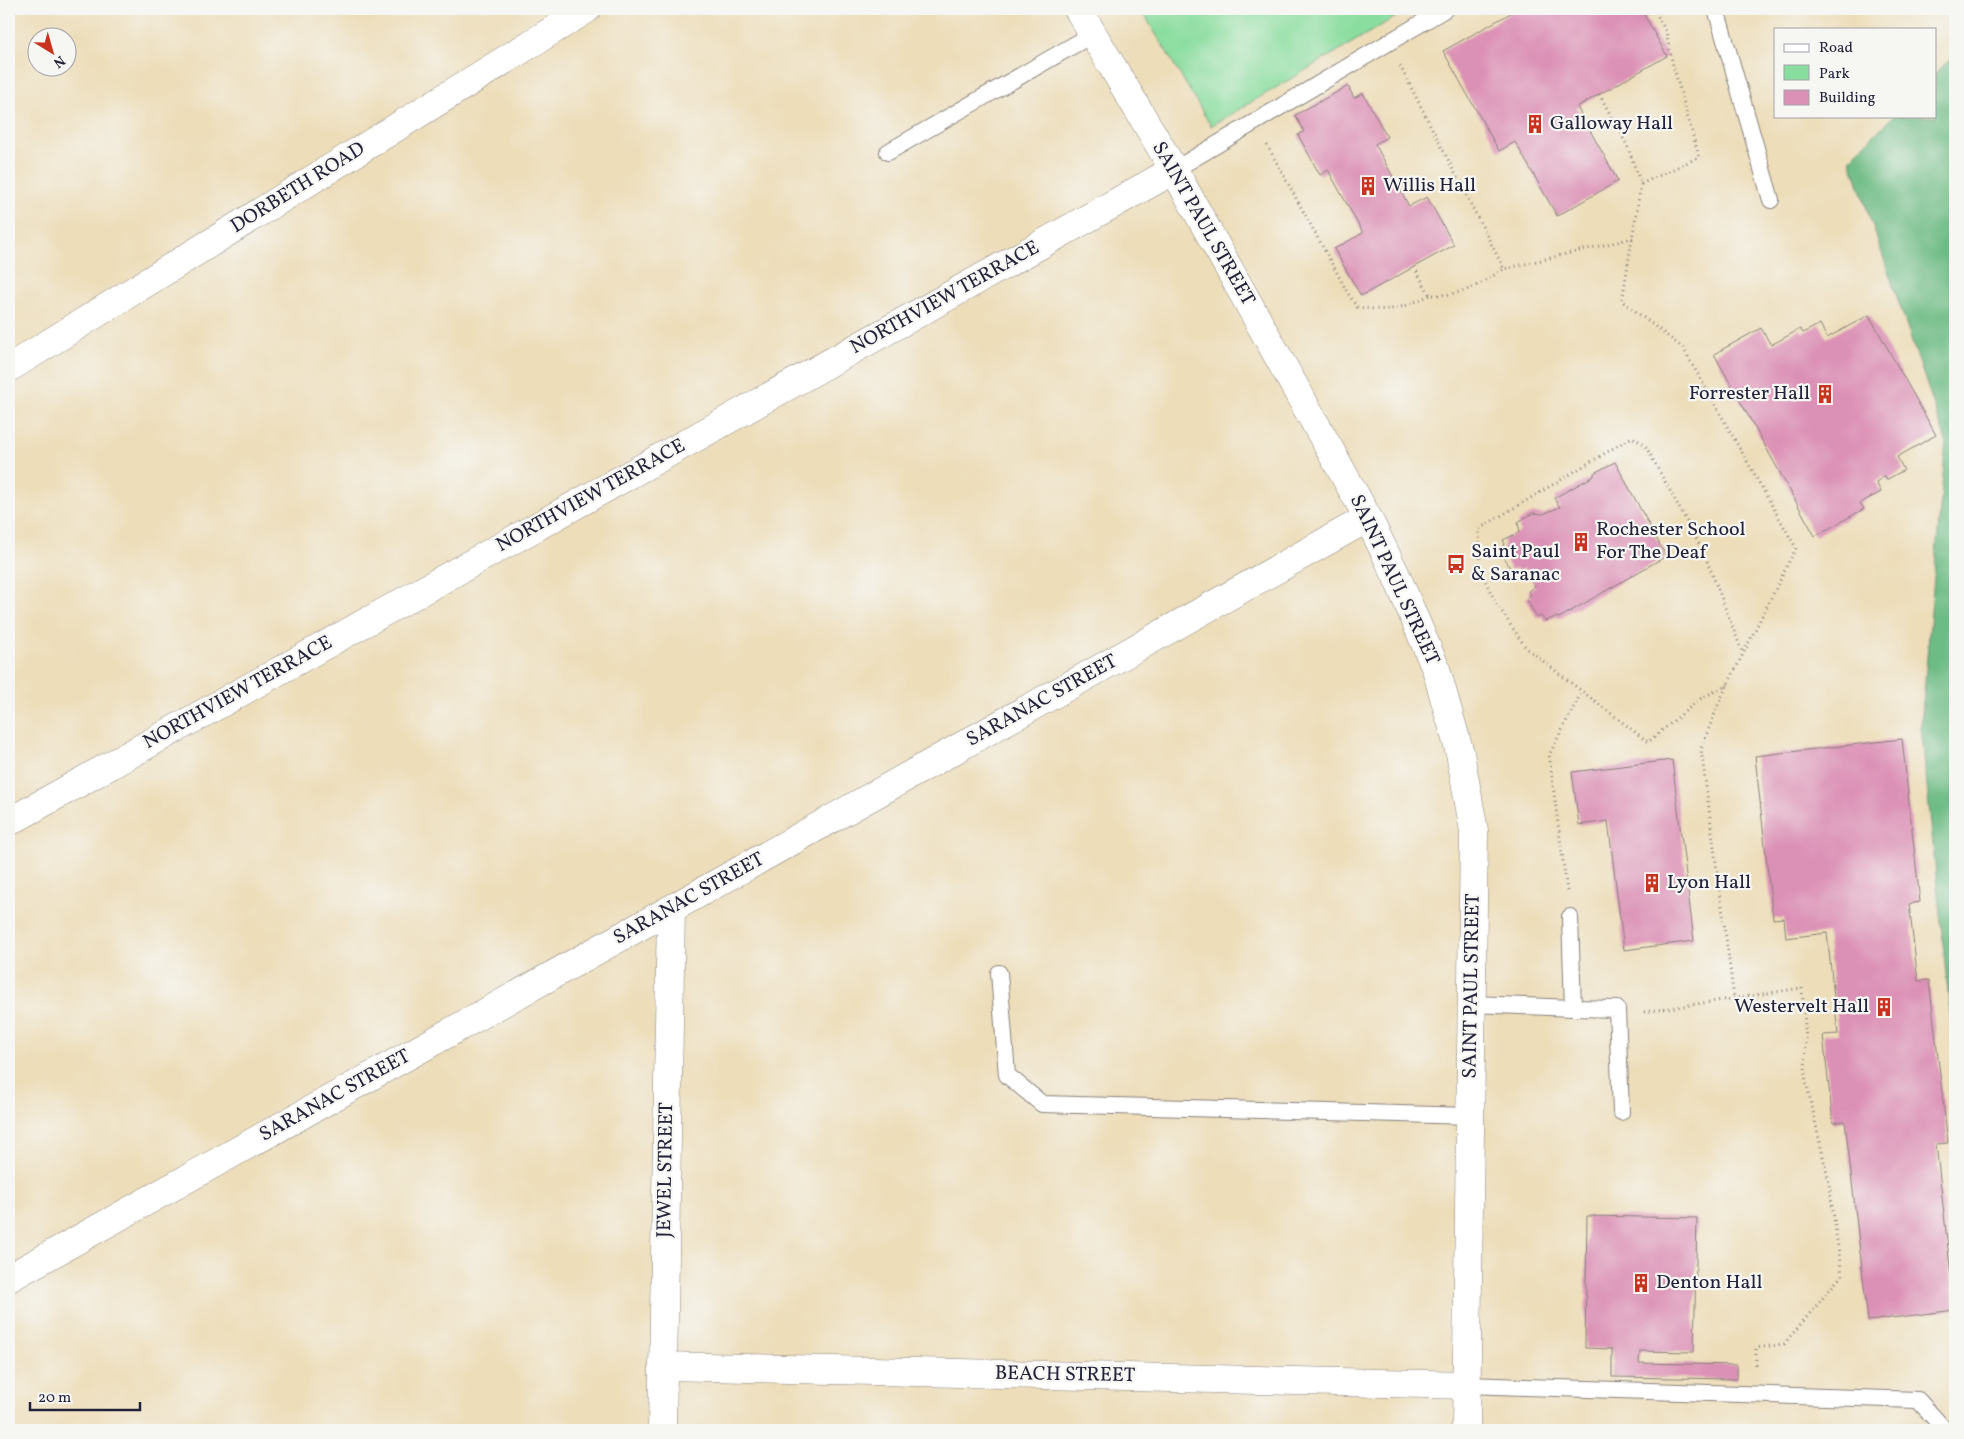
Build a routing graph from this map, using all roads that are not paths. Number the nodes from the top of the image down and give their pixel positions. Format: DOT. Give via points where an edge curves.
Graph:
graph roads {
  1 [pos="587,9"];
  2 [pos="1078,9"];
  3 [pos="1445,9"];
  4 [pos="1716,9"];
  5 [pos="1093,34"];
  6 [pos="888,152"];
  7 [pos="1174,170"];
  8 [pos="1771,200"];
  9 [pos="9,368"];
  10 [pos="1368,518"];
  11 [pos="9,822"];
  12 [pos="671,909"];
  13 [pos="1570,918"];
  14 [pos="999,973"];
  15 [pos="1472,1004"];
  16 [pos="1573,1008"];
  17 [pos="1621,1112"];
  18 [pos="1471,1116"];
  19 [pos="9,1278"];
  20 [pos="663,1366"];
  21 [pos="1468,1385"];
  22 [pos="662,1430"];
  23 [pos="1466,1430"];
  24 [pos="1945,1430"];
  1 -- 9 [label="street, DORBETH ROAD"];
  2 -- 5 [label="street, SAINT PAUL STREET"];
  3 -- 7 [label="lane"];
  4 -- 8 [label="lane"];
  5 -- 6 [label="lane"];
  5 -- 7 [label="street, SAINT PAUL STREET"];
  7 -- 10 [label="street, SAINT PAUL STREET"];
  7 -- 11 [label="street, NORTHVIEW TERRACE"];
  10 -- 12 [label="street, SARANAC STREET"];
  10 -- 15 [label="street, SAINT PAUL STREET" via="1436,669 1460,753 1474,831"];
  12 -- 19 [label="street, SARANAC STREET"];
  12 -- 20 [label="street, JEWEL STREET"];
  13 -- 16 [label="lane"];
  14 -- 18 [label="lane" via="1007,1075 1042,1104"];
  15 -- 16 [label="lane"];
  15 -- 18 [label="street, SAINT PAUL STREET"];
  16 -- 17 [label="lane" via="1616,1009"];
  18 -- 21 [label="street, SAINT PAUL STREET"];
  20 -- 21 [label="street, BEACH STREET"];
  20 -- 22 [label="street, JEWEL STREET"];
  21 -- 23 [label="street, SAINT PAUL STREET"];
  21 -- 24 [label="lane" via="1918,1400"];
}
